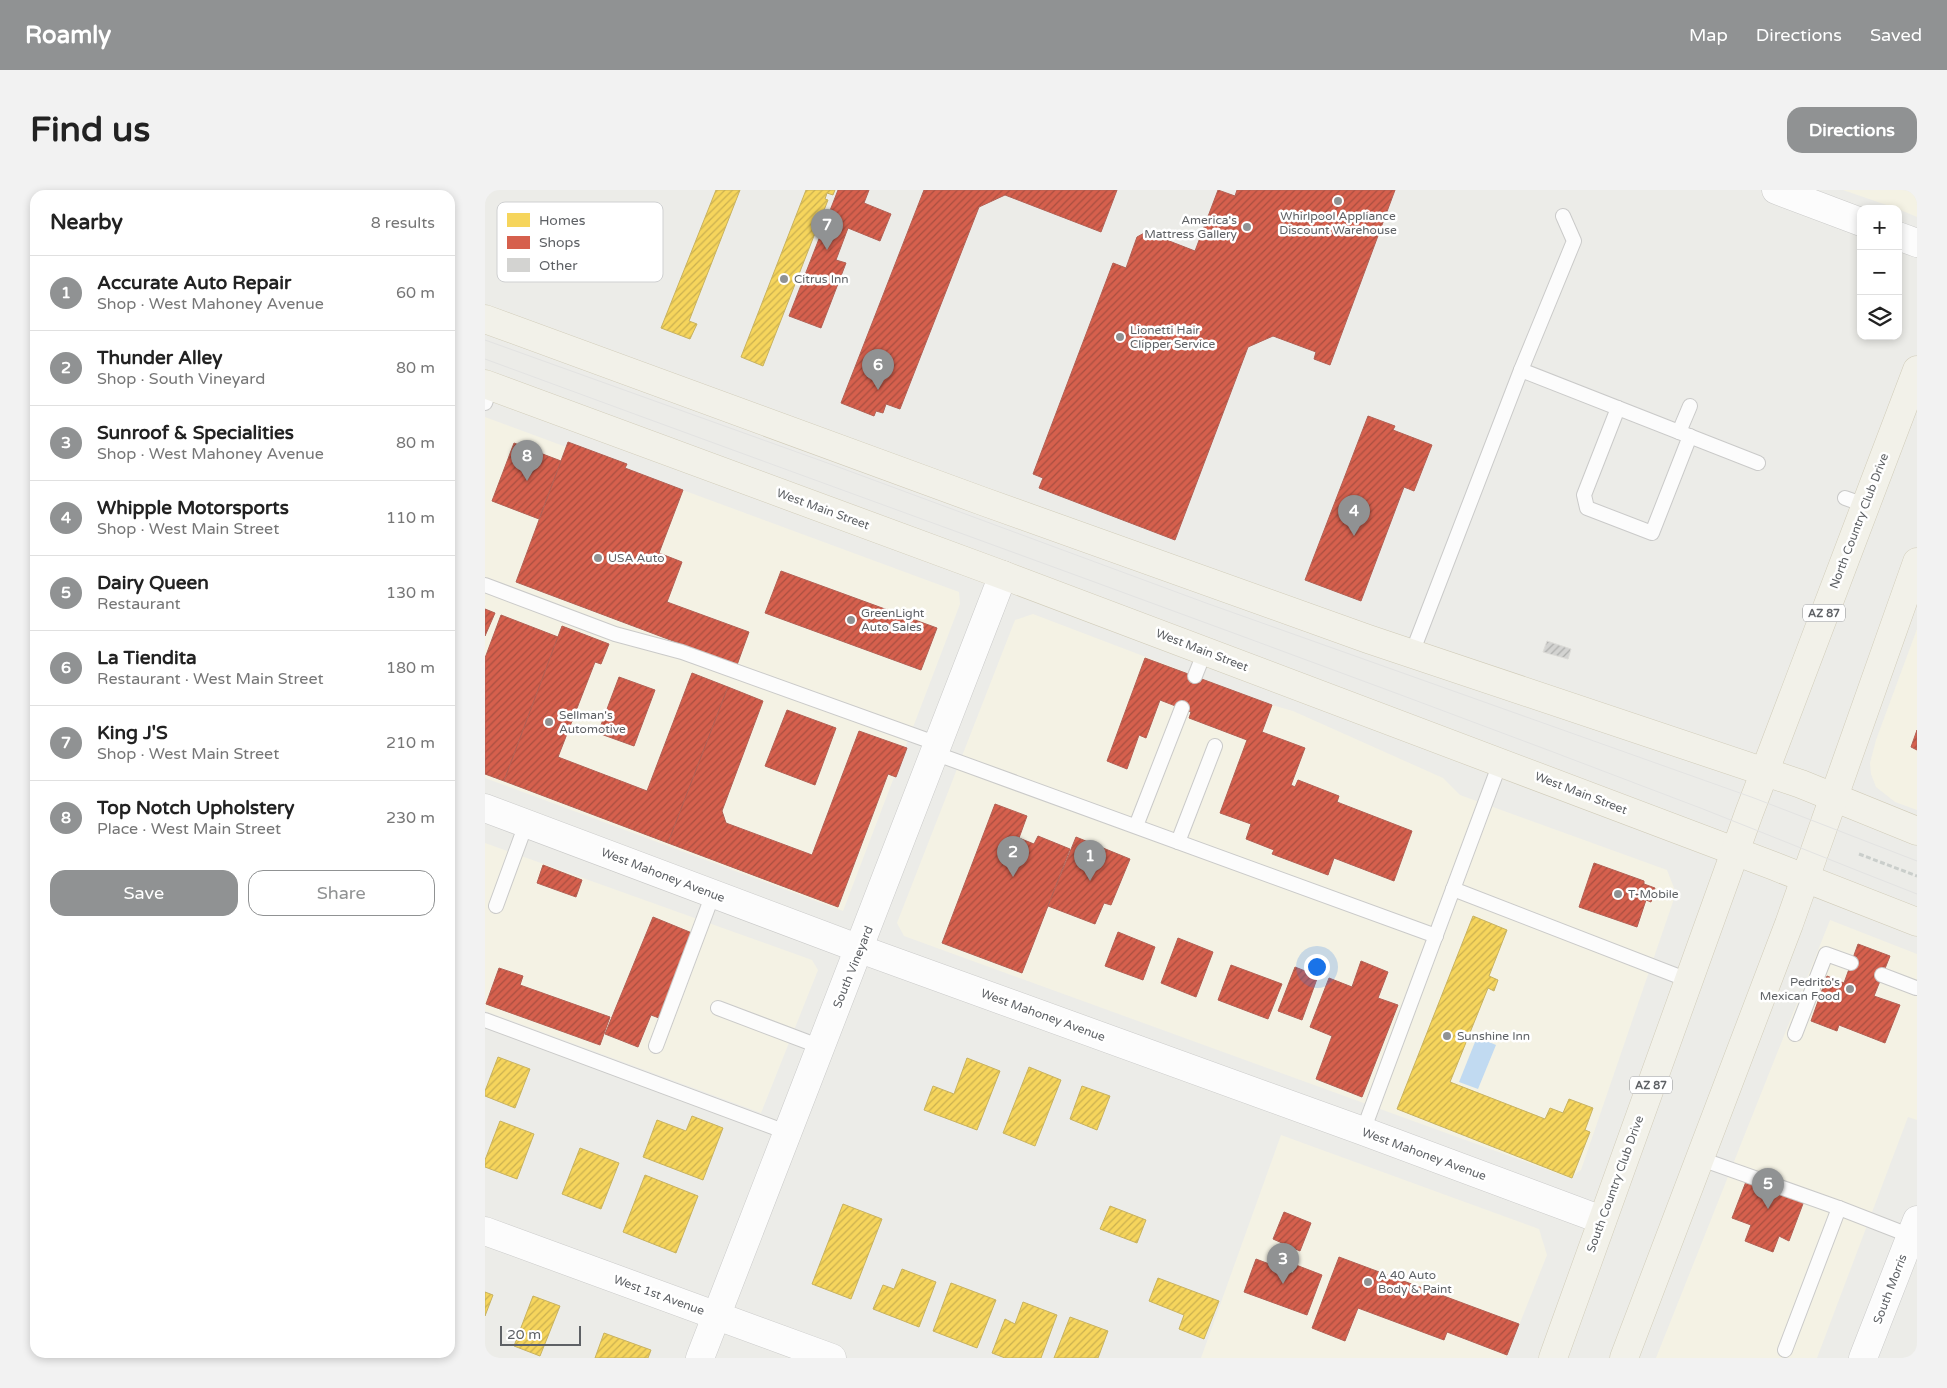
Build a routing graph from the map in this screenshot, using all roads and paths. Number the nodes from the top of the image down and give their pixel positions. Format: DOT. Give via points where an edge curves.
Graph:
graph roads {
  1 [pos="1776,190"];
  2 [pos="1563,216"];
  3 [pos="1857,220"];
  4 [pos="1902,237"];
  5 [pos="1917,243"];
  6 [pos="485,320"];
  7 [pos="1521,370"];
  8 [pos="1917,370"];
  9 [pos="487,391"];
  10 [pos="1690,406"];
  11 [pos="1618,408"];
  12 [pos="1685,434"];
  13 [pos="1758,463"];
  14 [pos="1917,562"];
  15 [pos="1003,575"];
  16 [pos="485,585"];
  17 [pos="1205,651"];
  18 [pos="1412,653"];
  19 [pos="1195,676"];
  20 [pos="1182,708"];
  21 [pos="1215,746"];
  22 [pos="936,748"];
  23 [pos="1500,762"];
  24 [pos="1765,771"];
  25 [pos="1834,797"];
  26 [pos="485,808"];
  27 [pos="1749,813"];
  28 [pos="526,824"];
  29 [pos="1136,826"];
  30 [pos="1917,831"];
  31 [pos="1178,842"];
  32 [pos="1735,851"];
  33 [pos="1859,854"];
  34 [pos="1917,876"];
  35 [pos="1805,878"];
  36 [pos="1453,889"];
  37 [pos="713,894"];
  38 [pos="496,906"];
  39 [pos="1917,922"];
  40 [pos="1436,936"];
  41 [pos="860,949"];
  42 [pos="1851,963"];
  43 [pos="1882,975"];
  44 [pos="1688,980"];
  45 [pos="1915,988"];
  46 [pos="718,1008"];
  47 [pos="485,1020"];
  48 [pos="1795,1034"];
  49 [pos="657,1046"];
  50 [pos="821,1047"];
  51 [pos="1363,1131"];
  52 [pos="786,1132"];
  53 [pos="1701,1159"];
  54 [pos="1839,1208"];
  55 [pos="1602,1220"];
  56 [pos="1914,1228"];
  57 [pos="485,1231"];
  58 [pos="716,1316"];
  59 [pos="1785,1350"];
  60 [pos="699,1358"];
  61 [pos="832,1358"];
  62 [pos="1553,1358"];
  63 [pos="1624,1358"];
  64 [pos="1863,1358"];
  1 -- 3 [label="street"];
  2 -- 7 [label="lane" via="1574,241"];
  4 -- 5 [label="street"];
  6 -- 18 [label="main road"];
  7 -- 11 [label="lane"];
  7 -- 18 [label="lane"];
  8 -- 24 [label="main road, North Country Club Drive / AZ 87" via="1855,502"];
  9 -- 15 [label="main road, West Main Street"];
  10 -- 12 [label="lane"];
  11 -- 12 [label="lane"];
  11 -- 12 [label="lane" via="1584,495 1587,508 1652,534"];
  12 -- 13 [label="lane"];
  14 -- 25 [label="main road"];
  15 -- 17 [label="main road, West Main Street"];
  15 -- 22 [label="street, South Vineyard"];
  16 -- 22 [label="lane" via="615,634 682,652"];
  17 -- 19 [label="lane"];
  17 -- 23 [label="main road, West Main Street"];
  18 -- 24 [label="main road"];
  20 -- 29 [label="lane"];
  21 -- 31 [label="lane"];
  22 -- 29 [label="lane"];
  22 -- 41 [label="street, South Vineyard"];
  23 -- 32 [label="main road, West Main Street"];
  23 -- 36 [label="lane"];
  24 -- 25 [label="main road"];
  24 -- 27 [label="main road, North Country Club Drive / AZ 87"];
  25 -- 30 [label="main road"];
  25 -- 35 [label="main road"];
  26 -- 28 [label="street, West Mahoney Avenue"];
  27 -- 32 [label="main road, South Country Club Drive / AZ 87"];
  28 -- 37 [label="street, West Mahoney Avenue"];
  28 -- 38 [label="lane"];
  29 -- 31 [label="lane"];
  31 -- 40 [label="lane"];
  32 -- 35 [label="main road, West Main Street"];
  32 -- 44 [label="main road, South Country Club Drive / AZ 87"];
  33 -- 34 [label="path"];
  35 -- 39 [label="main road, West Main Street"];
  35 -- 53 [label="main road"];
  36 -- 40 [label="lane"];
  36 -- 44 [label="lane"];
  37 -- 41 [label="street, West Mahoney Avenue"];
  37 -- 49 [label="lane"];
  40 -- 51 [label="lane"];
  41 -- 50 [label="street, South Vineyard"];
  41 -- 51 [label="street, West Mahoney Avenue"];
  42 -- 48 [label="lane" via="1826,954"];
  43 -- 45 [label="lane"];
  44 -- 55 [label="main road, South Country Club Drive / AZ 87"];
  46 -- 50 [label="lane"];
  47 -- 52 [label="lane"];
  50 -- 52 [label="street, South Vineyard"];
  51 -- 55 [label="street, West Mahoney Avenue"];
  52 -- 58 [label="street, South Vineyard"];
  53 -- 54 [label="lane"];
  53 -- 63 [label="main road"];
  54 -- 56 [label="lane"];
  54 -- 59 [label="lane"];
  55 -- 62 [label="main road, South Country Club Drive / AZ 87"];
  56 -- 64 [label="street, South Morris"];
  57 -- 58 [label="street, West 1st Avenue"];
  58 -- 60 [label="street, South Vineyard"];
  58 -- 61 [label="street, West 1st Avenue"];
}
